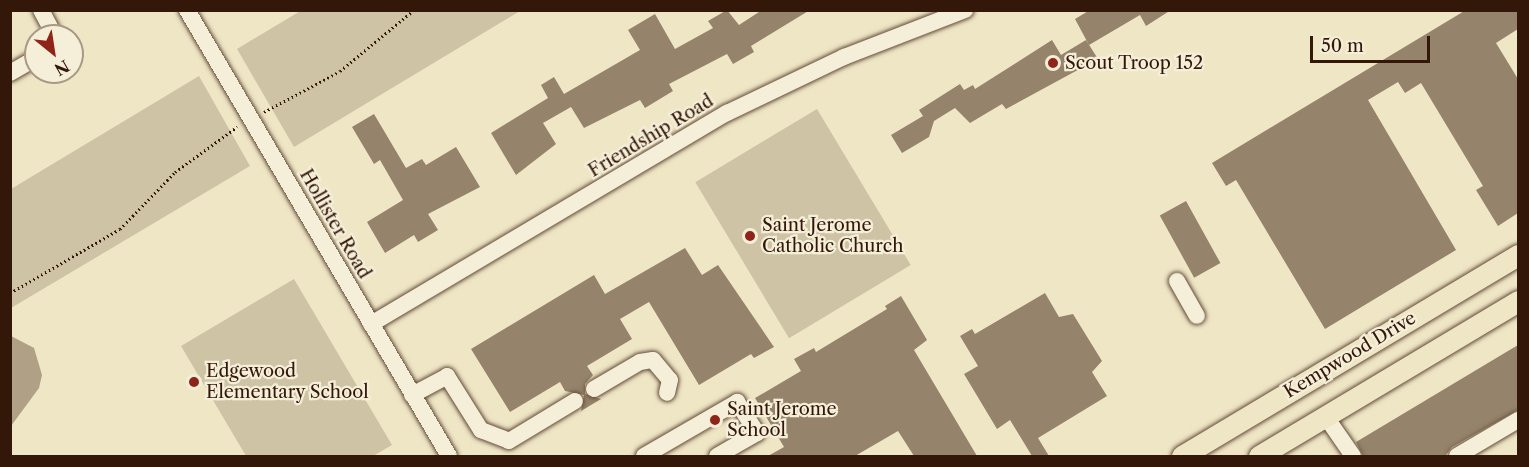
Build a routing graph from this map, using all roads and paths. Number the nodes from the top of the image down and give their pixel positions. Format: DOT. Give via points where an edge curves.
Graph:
graph roads {
  1 [pos="41,10"];
  2 [pos="187,10"];
  3 [pos="414,10"];
  4 [pos="965,10"];
  5 [pos="49,24"];
  6 [pos="24,65"];
  7 [pos="10,73"];
  8 [pos="257,116"];
  9 [pos="244,123"];
  10 [pos="1518,255"];
  11 [pos="1177,281"];
  12 [pos="10,293"];
  13 [pos="1518,301"];
  14 [pos="1197,316"];
  15 [pos="371,324"];
  16 [pos="594,389"];
  17 [pos="668,393"];
  18 [pos="412,395"];
  19 [pos="575,401"];
  20 [pos="1326,417"];
  21 [pos="1518,420"];
  22 [pos="448,456"];
  23 [pos="644,456"];
  24 [pos="717,456"];
  25 [pos="1182,456"];
  26 [pos="1259,456"];
  27 [pos="1353,456"];
  28 [pos="1457,456"];
  1 -- 5 [label="street"];
  2 -- 15 [label="street, Hollister Road"];
  3 -- 8 [label="path" via="340,71"];
  4 -- 15 [label="street, Friendship Road" via="844,57 727,113"];
  6 -- 7 [label="street"];
  9 -- 12 [label="path" via="175,172 120,229"];
  10 -- 25 [label="main road, Kempwood Drive"];
  11 -- 14 [label="street"];
  13 -- 20 [label="main road"];
  15 -- 18 [label="street, Hollister Road"];
  16 -- 17 [label="street" via="640,362 653,360 670,380"];
  18 -- 19 [label="street" via="447,376 481,430 509,441"];
  18 -- 22 [label="street, Hollister Road"];
  20 -- 26 [label="main road"];
  20 -- 27 [label="street"];
  21 -- 28 [label="street"];
  23 -- 24 [label="street" via="737,402 757,433"];
}
